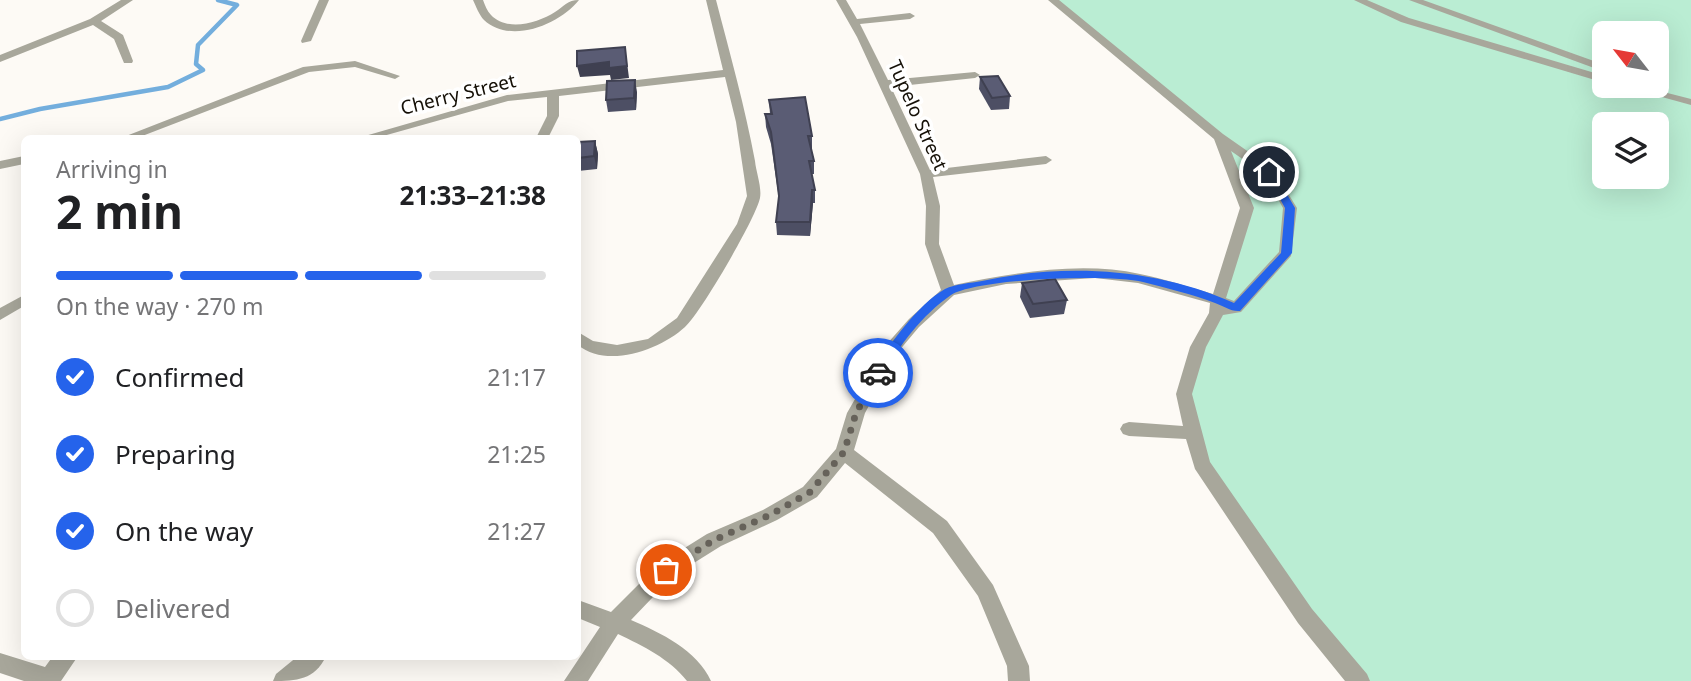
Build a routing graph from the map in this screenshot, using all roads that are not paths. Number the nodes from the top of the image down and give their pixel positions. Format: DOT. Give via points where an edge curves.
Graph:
graph roads {
  1 [pos="128,0"];
  2 [pos="324,0"];
  3 [pos="478,0"];
  4 [pos="574,0"];
  5 [pos="711,0"];
  6 [pos="841,0"];
  7 [pos="1053,0"];
  8 [pos="1359,0"];
  9 [pos="1415,0"];
  10 [pos="910,16"];
  11 [pos="94,21"];
  12 [pos="854,22"];
  13 [pos="306,41"];
  14 [pos="0,59"];
  15 [pos="128,61"];
  16 [pos="1592,64"];
  17 [pos="729,73"];
  18 [pos="975,75"];
  19 [pos="396,76"];
  20 [pos="1592,76"];
  21 [pos="884,85"];
  22 [pos="1670,88"];
  23 [pos="553,93"];
  24 [pos="1691,94"];
  25 [pos="1670,97"];
  26 [pos="1691,102"];
  27 [pos="135,135"];
  28 [pos="375,135"];
  29 [pos="544,135"];
  30 [pos="1219,136"];
  31 [pos="1046,160"];
  32 [pos="21,161"];
  33 [pos="0,166"];
  34 [pos="926,174"];
  35 [pos="949,291"];
  36 [pos="21,302"];
  37 [pos="1218,307"];
  38 [pos="0,315"];
  39 [pos="583,341"];
  40 [pos="1129,429"];
  41 [pos="1193,433"];
  42 [pos="844,452"];
  43 [pos="581,610"];
  44 [pos="614,623"];
  45 [pos="64,660"];
  46 [pos="310,660"];
  47 [pos="0,663"];
  48 [pos="48,680"];
  49 [pos="284,681"];
  50 [pos="575,681"];
  51 [pos="700,681"];
  52 [pos="1019,681"];
  53 [pos="1359,681"];
  1 -- 11 [label="street"];
  2 -- 13 [label="street"];
  3 -- 4 [label="street" via="487,18 522,27 545,21 568,9"];
  5 -- 17 [label="street"];
  6 -- 12 [label="street, Tupelo Street"];
  7 -- 30 [label="street"];
  8 -- 20 [label="street" via="1405,20"];
  9 -- 16 [label="street"];
  10 -- 12 [label="street"];
  11 -- 14 [label="street"];
  11 -- 15 [label="street" via="119,37"];
  12 -- 21 [label="street, Tupelo Street"];
  17 -- 23 [label="street, Cherry Street"];
  17 -- 39 [label="street" via="754,196 744,223 682,322 653,343 617,351"];
  18 -- 21 [label="street"];
  19 -- 27 [label="street" via="355,64 307,69"];
  21 -- 34 [label="street, Tupelo Street"];
  22 -- 24 [label="street"];
  23 -- 28 [label="street, Cherry Street" via="507,98"];
  23 -- 29 [label="street" via="553,116"];
  25 -- 26 [label="street"];
  30 -- 37 [label="street" via="1247,208"];
  30 -- 37 [label="street" via="1269,172 1290,208 1286,253 1236,308"];
  31 -- 34 [label="street"];
  32 -- 33 [label="street"];
  34 -- 35 [label="street, Tupelo Street" via="933,206 932,244"];
  35 -- 37 [label="street" via="1006,279 1095,273 1139,278"];
  35 -- 42 [label="street" via="892,349 856,413"];
  36 -- 38 [label="street"];
  37 -- 41 [label="street" via="1198,347 1184,394"];
  40 -- 41 [label="street"];
  41 -- 53 [label="street" via="1201,464 1237,520 1305,616"];
  42 -- 44 [label="street" via="810,492 714,540 666,570"];
  42 -- 52 [label="street" via="940,527 986,591 1018,666"];
  43 -- 44 [label="street"];
  44 -- 50 [label="street"];
  44 -- 51 [label="street" via="653,641 693,670"];
  45 -- 48 [label="street"];
  46 -- 49 [label="street"];
  47 -- 48 [label="street"];
}
